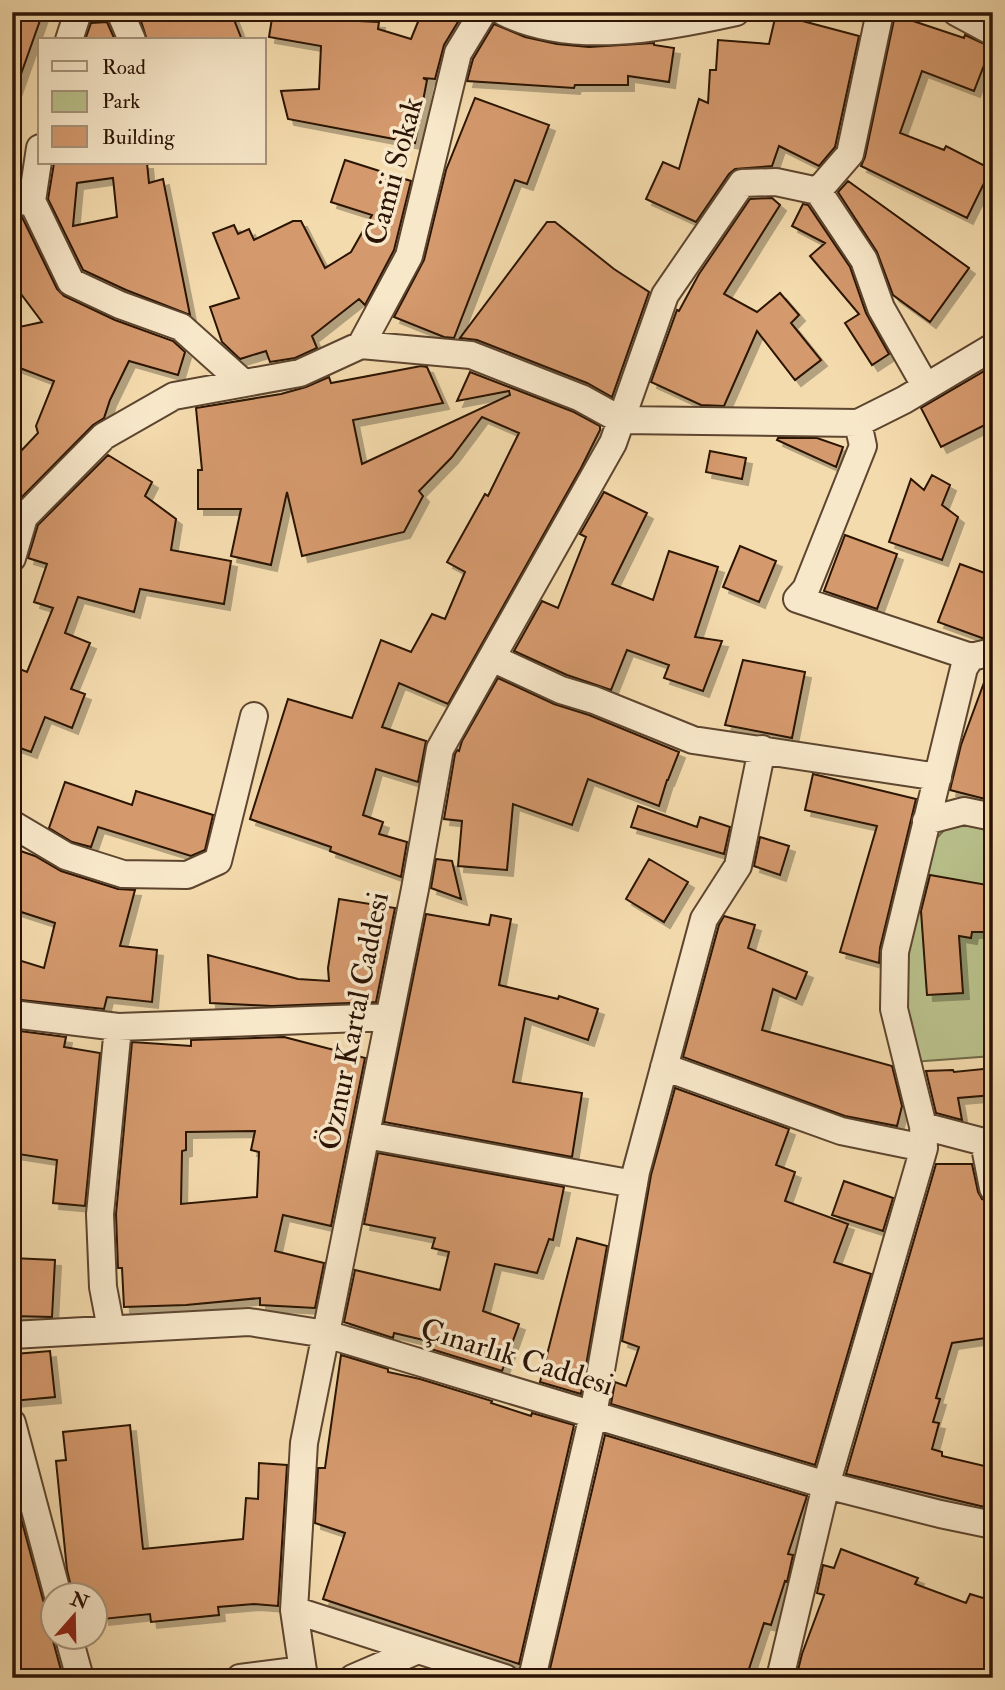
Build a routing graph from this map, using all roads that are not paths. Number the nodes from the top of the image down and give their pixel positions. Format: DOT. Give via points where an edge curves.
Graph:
graph roads {
  1 [pos="78,12"];
  2 [pos="120,12"];
  3 [pos="484,12"];
  4 [pos="503,12"];
  5 [pos="736,12"];
  6 [pos="880,12"];
  7 [pos="956,12"];
  8 [pos="993,32"];
  9 [pos="70,38"];
  10 [pos="131,38"];
  11 [pos="38,154"];
  12 [pos="818,191"];
  13 [pos="22,201"];
  14 [pos="362,345"];
  15 [pos="993,347"];
  16 [pos="241,383"];
  17 [pos="926,387"];
  18 [pos="621,420"];
  19 [pos="858,423"];
  20 [pos="18,518"];
  21 [pos="12,558"];
  22 [pos="982,654"];
  23 [pos="492,657"];
  24 [pos="254,716"];
  25 [pos="762,749"];
  26 [pos="938,777"];
  27 [pos="993,817"];
  28 [pos="926,821"];
  29 [pos="12,824"];
  30 [pos="12,1014"];
  31 [pos="389,1017"];
  32 [pos="118,1027"];
  33 [pos="664,1067"];
  34 [pos="366,1135"];
  35 [pos="924,1137"];
  36 [pos="634,1184"];
  37 [pos="993,1188"];
  38 [pos="110,1329"];
  39 [pos="326,1334"];
  40 [pos="12,1335"];
  41 [pos="593,1415"];
  42 [pos="12,1423"];
  43 [pos="826,1485"];
  44 [pos="993,1525"];
  45 [pos="55,1582"];
  46 [pos="294,1610"];
  47 [pos="418,1650"];
  48 [pos="73,1652"];
  49 [pos="303,1674"];
  50 [pos="80,1678"];
  51 [pos="240,1678"];
  52 [pos="353,1678"];
  53 [pos="505,1678"];
  54 [pos="533,1678"];
  55 [pos="780,1678"];
  1 -- 9 [label="street"];
  2 -- 10 [label="street"];
  3 -- 14 [label="street, Camii Sokak" via="458,53 409,256"];
  4 -- 5 [label="street" via="526,23 595,31 675,26"];
  6 -- 12 [label="street" via="850,154"];
  7 -- 8 [label="street"];
  11 -- 13 [label="street"];
  12 -- 17 [label="street" via="864,260 881,308"];
  12 -- 18 [label="street, Öznur Kartal Caddesi" via="776,182 742,183 665,295"];
  13 -- 16 [label="street" via="71,282 181,327"];
  14 -- 16 [label="street" via="300,373"];
  14 -- 18 [label="street" via="471,355 581,398"];
  15 -- 17 [label="street"];
  16 -- 20 [label="street" via="174,396 104,436"];
  17 -- 19 [label="street"];
  18 -- 19 [label="street"];
  18 -- 23 [label="street, Öznur Kartal Caddesi" via="613,443"];
  19 -- 22 [label="street" via="863,446 806,589 797,599"];
  20 -- 21 [label="street"];
  22 -- 26 [label="street" via="964,668"];
  23 -- 25 [label="street" via="561,690 693,740"];
  23 -- 31 [label="street, Öznur Kartal Caddesi" via="440,749"];
  24 -- 29 [label="street" via="218,861 187,875 122,874 65,856"];
  25 -- 26 [label="street"];
  25 -- 33 [label="street" via="738,866 704,919"];
  26 -- 28 [label="street"];
  27 -- 28 [label="street" via="964,811"];
  28 -- 35 [label="street" via="898,939 894,1009"];
  30 -- 32 [label="street"];
  31 -- 32 [label="street"];
  31 -- 34 [label="street, Öznur Kartal Caddesi"];
  32 -- 38 [label="street" via="100,1214"];
  33 -- 35 [label="street" via="841,1131"];
  33 -- 36 [label="street"];
  34 -- 36 [label="street"];
  34 -- 39 [label="street, Öznur Kartal Caddesi"];
  35 -- 37 [label="street" via="984,1142"];
  35 -- 43 [label="street"];
  36 -- 41 [label="street"];
  38 -- 39 [label="street, Çınarlık Caddesi" via="249,1322"];
  38 -- 40 [label="street, Çınarlık Caddesi"];
  39 -- 41 [label="street, Çınarlık Caddesi"];
  39 -- 46 [label="street, Öznur Kartal Caddesi" via="304,1443"];
  41 -- 43 [label="street, Çınarlık Caddesi"];
  41 -- 54 [label="street"];
  42 -- 45 [label="street"];
  43 -- 44 [label="street, Çınarlık Caddesi"];
  43 -- 55 [label="street"];
  46 -- 47 [label="street"];
  46 -- 49 [label="street, Öznur Kartal Caddesi"];
  47 -- 52 [label="street"];
  47 -- 53 [label="street"];
  48 -- 50 [label="street"];
  49 -- 51 [label="street"];
}
